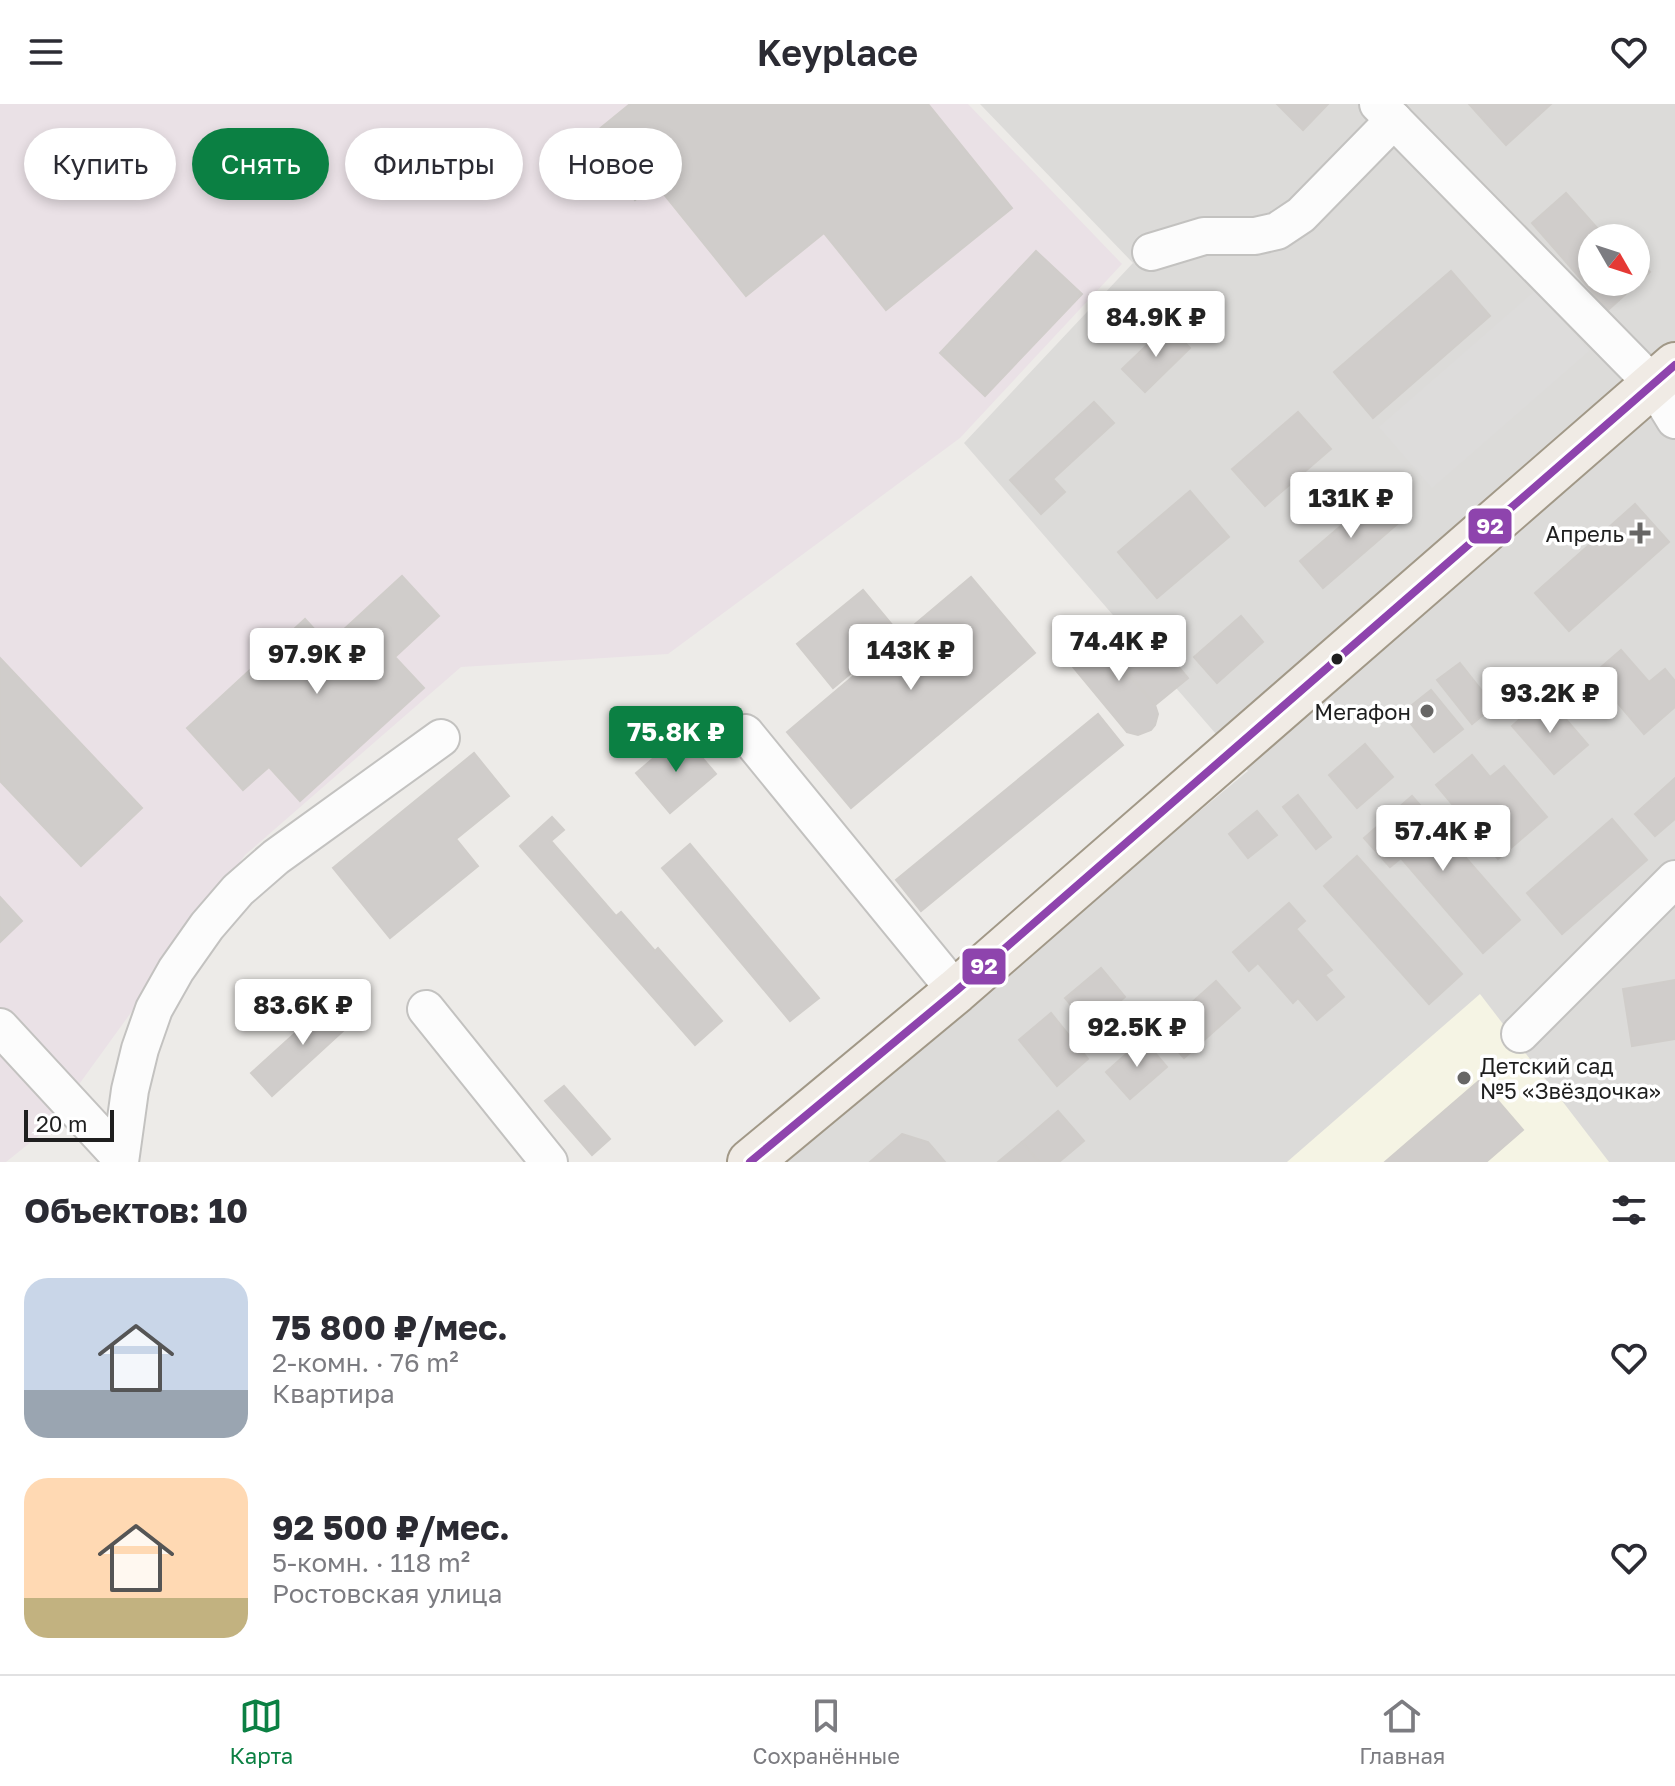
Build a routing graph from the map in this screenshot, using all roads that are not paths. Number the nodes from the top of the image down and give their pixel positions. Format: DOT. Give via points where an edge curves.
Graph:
graph roads {
  1 [pos="1386,112"];
  2 [pos="1151,252"];
  3 [pos="1668,390"];
  4 [pos="745,733"];
  5 [pos="441,738"];
  6 [pos="1675,879"];
  7 [pos="956,991"];
  8 [pos="426,1009"];
  9 [pos="0,1027"];
  10 [pos="1520,1034"];
  11 [pos="120,1160"];
  12 [pos="549,1162"];
  13 [pos="750,1162"];
  1 -- 2 [label="street" via="1301,215 1277,231 1204,236"];
  1 -- 3 [label="street"];
  3 -- 7 [label="main road"];
  4 -- 7 [label="street"];
  5 -- 11 [label="street" via="276,857 207,926 154,1009 130,1090"];
  6 -- 10 [label="street"];
  7 -- 13 [label="main road"];
  8 -- 12 [label="street"];
  9 -- 11 [label="street"];
}
